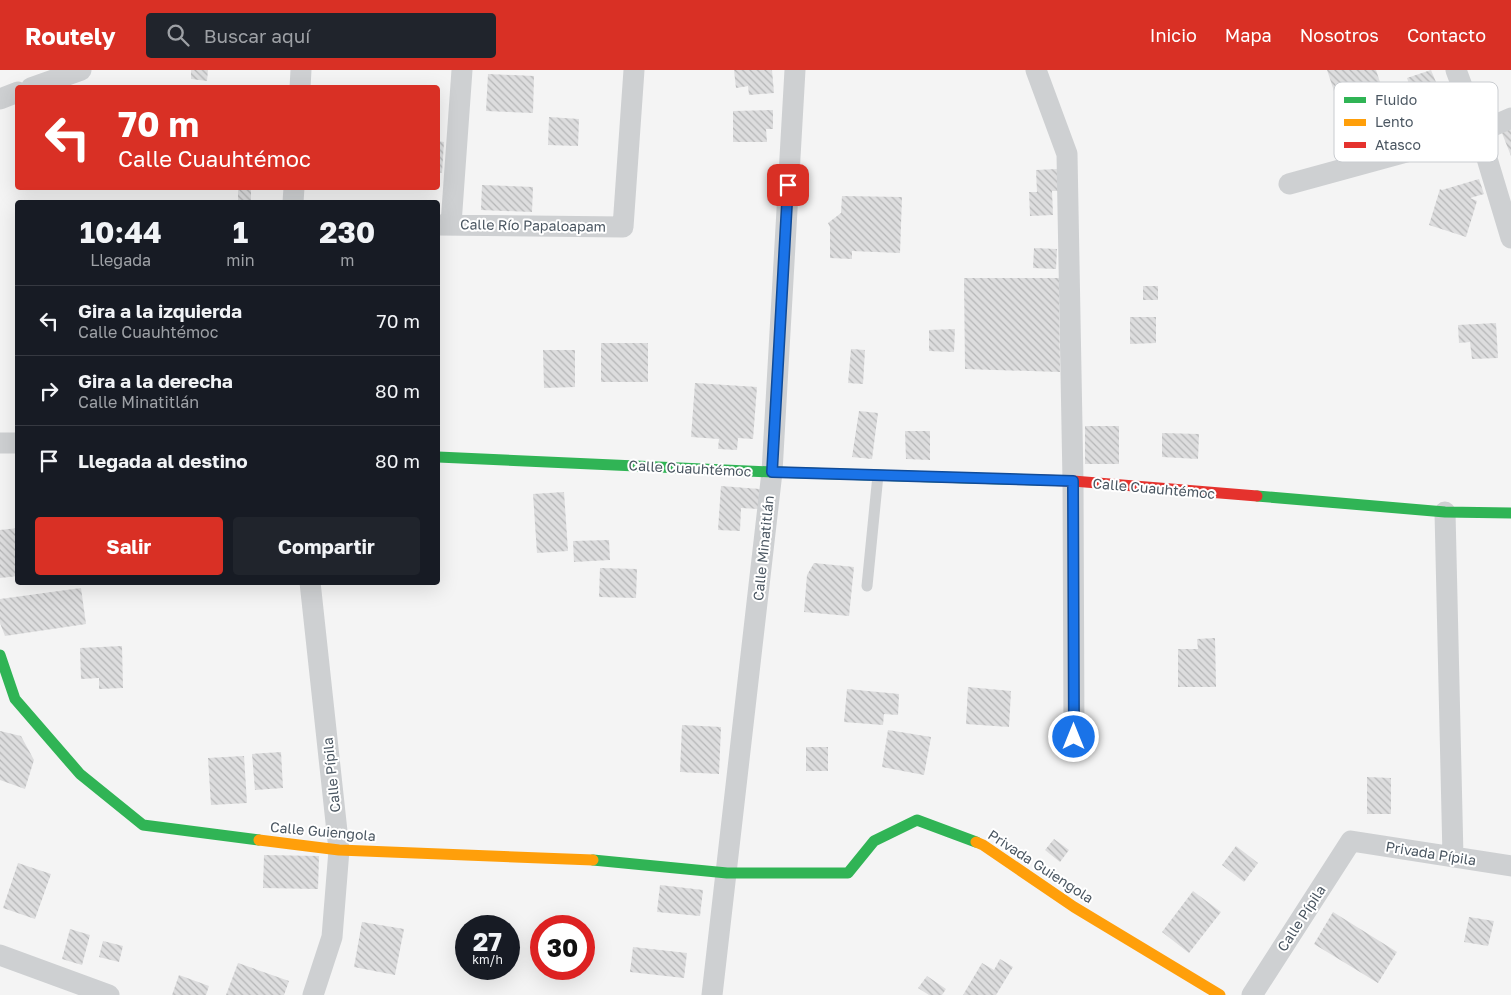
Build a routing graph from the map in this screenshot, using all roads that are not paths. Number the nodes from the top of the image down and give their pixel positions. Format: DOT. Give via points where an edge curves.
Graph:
graph roads {
  1 [pos="81,70"];
  2 [pos="302,70"];
  3 [pos="462,70"];
  4 [pos="634,70"];
  5 [pos="794,70"];
  6 [pos="1036,70"];
  7 [pos="1456,70"];
  8 [pos="1460,82"];
  9 [pos="39,85"];
  10 [pos="300,85"];
  11 [pos="15,93"];
  12 [pos="0,99"];
  13 [pos="1511,118"];
  14 [pos="1498,124"];
  15 [pos="1369,162"];
  16 [pos="1488,162"];
  17 [pos="1289,184"];
  18 [pos="444,225"];
  19 [pos="1511,238"];
  20 [pos="0,443"];
  21 [pos="15,443"];
  22 [pos="440,457"];
  23 [pos="772,472"];
  24 [pos="878,475"];
  25 [pos="1073,481"];
  26 [pos="1445,512"];
  27 [pos="1511,513"];
  28 [pos="310,585"];
  29 [pos="867,586"];
  30 [pos="0,655"];
  31 [pos="1074,737"];
  32 [pos="1351,841"];
  33 [pos="339,850"];
  34 [pos="1453,857"];
  35 [pos="1511,866"];
  36 [pos="727,873"];
  37 [pos="0,955"];
  38 [pos="109,995"];
  39 [pos="313,995"];
  40 [pos="712,995"];
  41 [pos="1220,995"];
  42 [pos="1252,995"];
  1 -- 9 [label="street"];
  2 -- 10 [label="street"];
  3 -- 18 [label="street"];
  4 -- 18 [label="street, Calle Río Papaloapam" via="622,226"];
  5 -- 23 [label="street, Calle Minatitlán"];
  6 -- 25 [label="street" via="1067,154"];
  7 -- 8 [label="street"];
  11 -- 12 [label="street"];
  13 -- 14 [label="street"];
  15 -- 17 [label="street"];
  16 -- 19 [label="street"];
  20 -- 21 [label="street"];
  22 -- 23 [label="street, Calle Cuauhtémoc"];
  23 -- 24 [label="street, Calle Cuauhtémoc"];
  23 -- 36 [label="street, Calle Minatitlán"];
  24 -- 25 [label="street, Calle Cuauhtémoc"];
  24 -- 29 [label="lane"];
  25 -- 26 [label="street, Calle Cuauhtémoc"];
  25 -- 31 [label="street"];
  26 -- 27 [label="street, Calle Cuauhtémoc"];
  26 -- 34 [label="street"];
  28 -- 33 [label="street, Calle Pípila"];
  30 -- 33 [label="street, Calle Guiengola" via="16,699 80,774 143,825"];
  32 -- 34 [label="street, Privada Pípila"];
  32 -- 42 [label="street, Calle Pípila"];
  33 -- 36 [label="street, Calle Guiengola" via="598,860"];
  33 -- 39 [label="street, Calle Pípila" via="332,937"];
  34 -- 35 [label="street, Privada Pípila"];
  36 -- 40 [label="street, Calle Minatitlán"];
  36 -- 41 [label="street, Privada Guiengola" via="848,873 874,841 917,820 983,844 1074,907"];
  37 -- 38 [label="street"];
}
